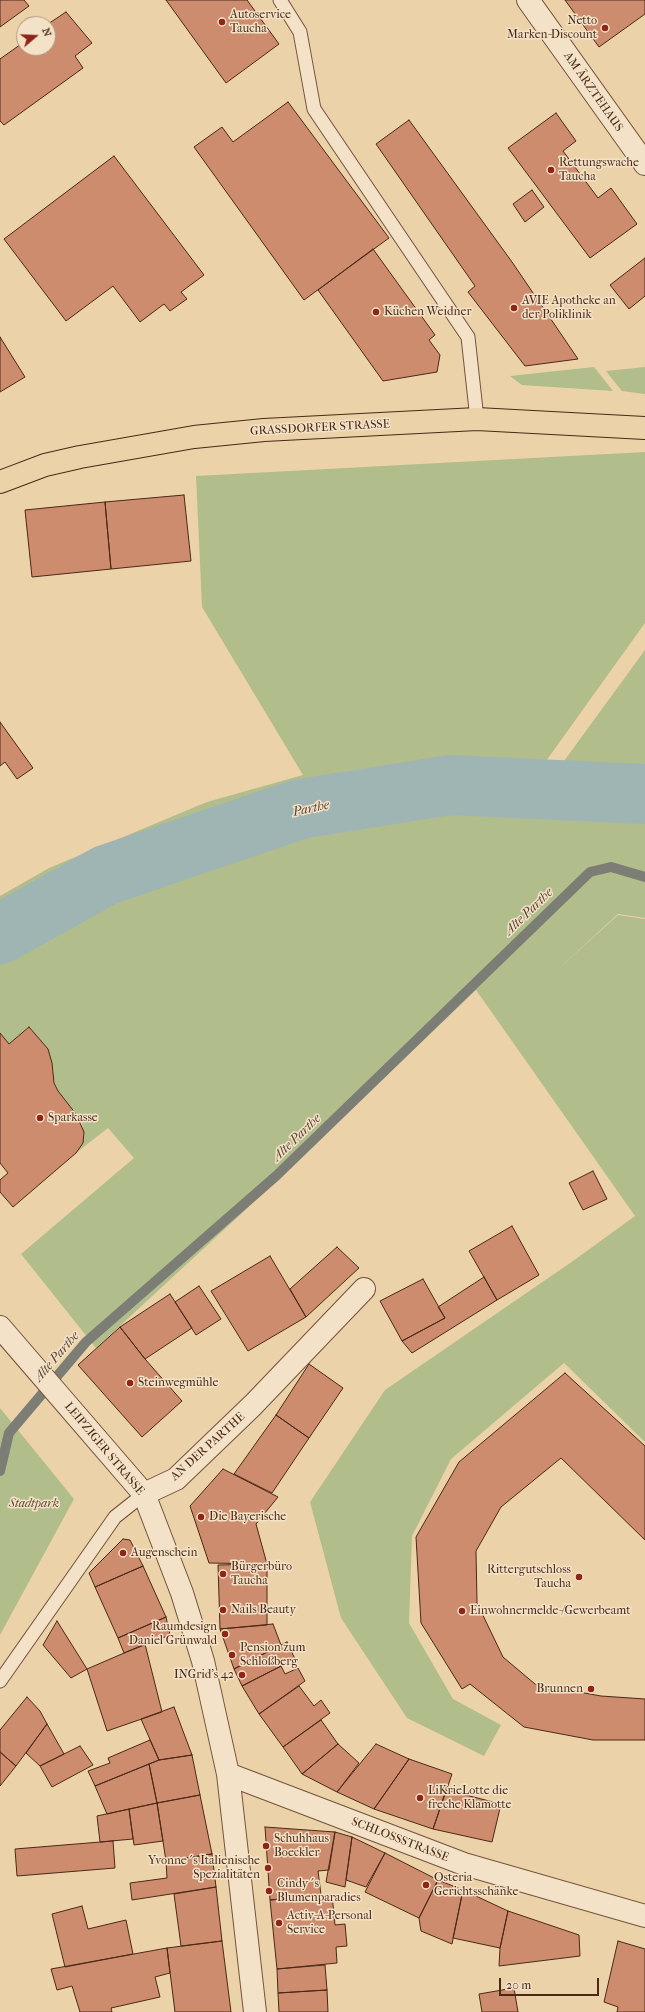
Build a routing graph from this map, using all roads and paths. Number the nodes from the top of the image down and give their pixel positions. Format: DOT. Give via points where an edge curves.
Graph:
graph roads {
  1 [pos="280,0"];
  2 [pos="528,0"];
  3 [pos="645,164"];
  4 [pos="477,419"];
  5 [pos="645,428"];
  6 [pos="0,482"];
  7 [pos="364,1289"];
  8 [pos="0,1327"];
  9 [pos="144,1494"];
  10 [pos="0,1681"];
  11 [pos="228,1774"];
  12 [pos="645,1916"];
  13 [pos="255,2012"];
  1 -- 4 [label="lane" via="300,32 314,109 468,337"];
  2 -- 3 [label="street, AM ÄRZTEHAUS"];
  4 -- 5 [label="main road, GRASSDORFER STRASSE"];
  4 -- 6 [label="main road, GRASSDORFER STRASSE" via="264,430 194,437 45,465"];
  7 -- 9 [label="street, AN DER PARTHE" via="253,1405 176,1478"];
  8 -- 9 [label="street, LEIPZIGER STRASSE"];
  9 -- 10 [label="lane, AN DER PARTHE" via="114,1517"];
  9 -- 11 [label="street, LEIPZIGER STRASSE" via="182,1593 203,1661"];
  11 -- 12 [label="street, SCHLOSSSTRASSE" via="464,1864"];
  11 -- 13 [label="street, LEIPZIGER STRASSE"];
}
